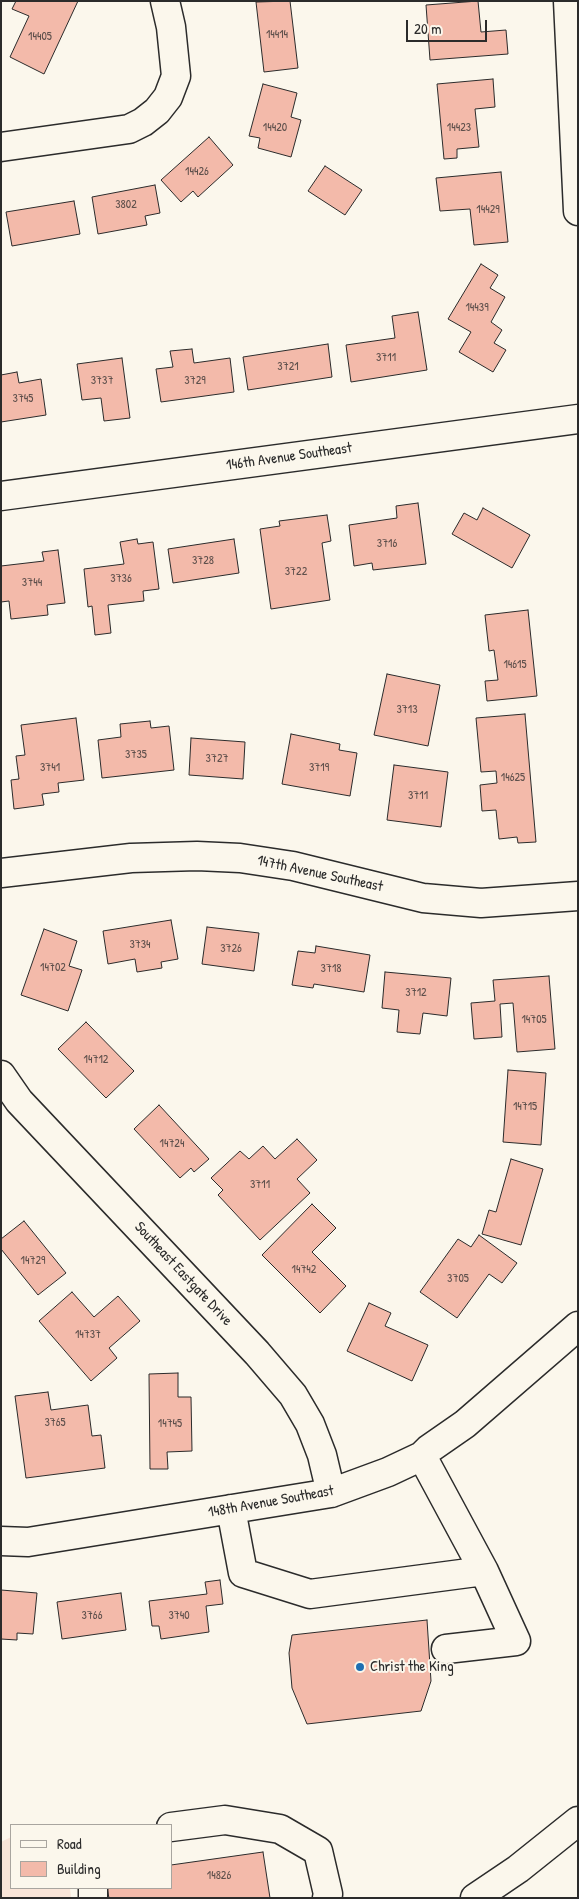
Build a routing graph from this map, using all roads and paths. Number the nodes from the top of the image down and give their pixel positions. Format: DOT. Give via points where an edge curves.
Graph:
graph roads {
  1 [pos="165,1"];
  2 [pos="568,1"];
  3 [pos="1,146"];
  4 [pos="578,211"];
  5 [pos="578,419"];
  6 [pos="1,496"];
  7 [pos="1,873"];
  8 [pos="578,896"];
  9 [pos="1,1075"];
  10 [pos="578,1326"];
  11 [pos="422,1456"];
  12 [pos="331,1493"];
  13 [pos="231,1509"];
  14 [pos="1,1541"];
  15 [pos="484,1571"];
  16 [pos="446,1649"];
  17 [pos="578,1821"];
  18 [pos="172,1828"];
  19 [pos="478,1897"];
  20 [pos="326,1898"];
  1 -- 3 [label="street" via="176,76 168,97 157,111 129,129"];
  2 -- 4 [label="street"];
  5 -- 6 [label="street, 146th Avenue Southeast"];
  7 -- 8 [label="street, 147th Avenue Southeast" via="132,858 197,856 293,866 423,898 481,902"];
  9 -- 12 [label="street, Southeast Eastgate Drive" via="19,1101 257,1352 293,1396 310,1424"];
  10 -- 11 [label="street, 148th Avenue Southeast" via="465,1424"];
  11 -- 12 [label="street, 148th Avenue Southeast"];
  11 -- 15 [label="street"];
  12 -- 13 [label="street, 148th Avenue Southeast"];
  13 -- 14 [label="street, 148th Avenue Southeast" via="28,1542"];
  13 -- 15 [label="street" via="243,1573 310,1594"];
  15 -- 16 [label="street" via="516,1641"];
  17 -- 19 [label="street"];
  18 -- 20 [label="street" via="225,1820 280,1829 318,1851 328,1894"];
}
